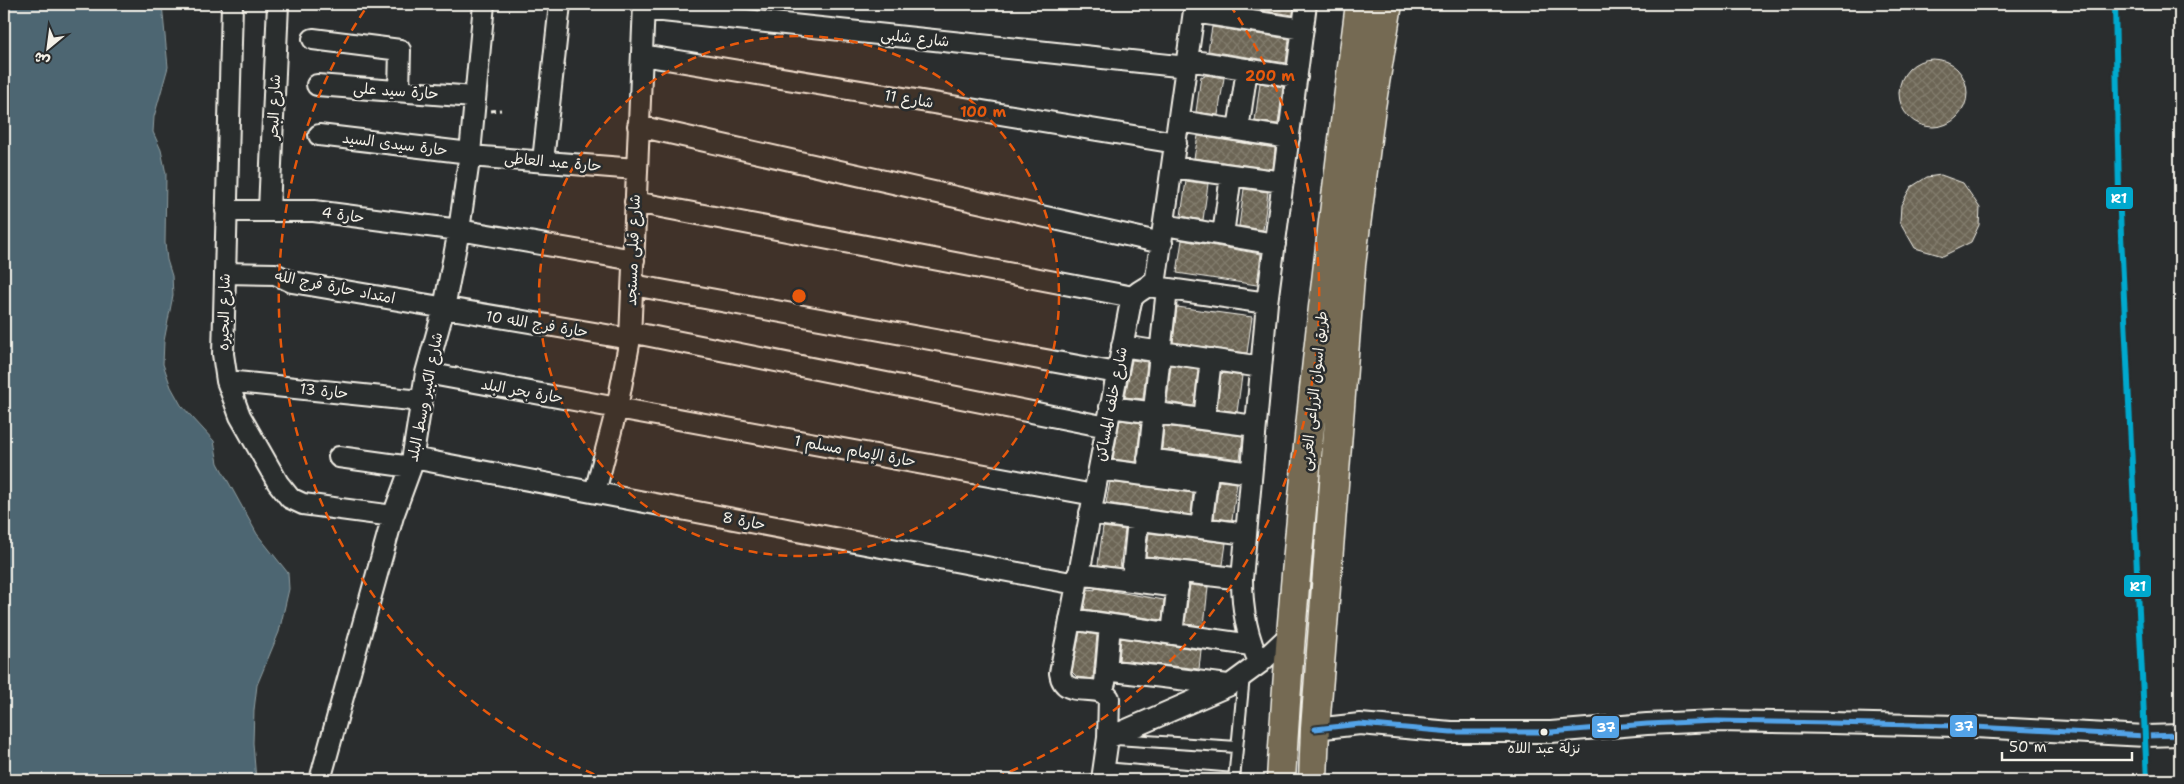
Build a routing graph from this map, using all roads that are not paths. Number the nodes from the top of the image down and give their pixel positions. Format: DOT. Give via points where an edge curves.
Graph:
graph roads {
  1 [pos="232,4"];
  2 [pos="278,4"];
  3 [pos="484,4"];
  4 [pos="560,4"];
  5 [pos="1306,4"];
  6 [pos="1360,4"];
  7 [pos="1388,4"];
  8 [pos="1194,6"];
  9 [pos="644,7"];
  10 [pos="1303,28"];
  11 [pos="313,39"];
  12 [pos="642,55"];
  13 [pos="1187,64"];
  14 [pos="1248,69"];
  15 [pos="1297,77"];
  16 [pos="317,85"];
  17 [pos="399,91"];
  18 [pos="474,97"];
  19 [pos="1179,121"];
  20 [pos="638,126"];
  21 [pos="1238,130"];
  22 [pos="319,135"];
  23 [pos="1288,138"];
  24 [pos="1176,143"];
  25 [pos="470,155"];
  26 [pos="543,161"];
  27 [pos="1173,167"];
  28 [pos="636,169"];
  29 [pos="1231,175"];
  30 [pos="1283,182"];
  31 [pos="635,202"];
  32 [pos="269,210"];
  33 [pos="226,211"];
  34 [pos="460,230"];
  35 [pos="1163,234"];
  36 [pos="1223,235"];
  37 [pos="1274,244"];
  38 [pos="634,260"];
  39 [pos="225,273"];
  40 [pos="633,285"];
  41 [pos="1159,287"];
  42 [pos="1133,297"];
  43 [pos="1267,303"];
  44 [pos="444,308"];
  45 [pos="630,335"];
  46 [pos="1122,346"];
  47 [pos="1160,352"];
  48 [pos="1211,359"];
  49 [pos="1261,367"];
  50 [pos="426,373"];
  51 [pos="1117,373"];
  52 [pos="227,381"];
  53 [pos="422,401"];
  54 [pos="1110,407"];
  55 [pos="617,408"];
  56 [pos="1154,413"];
  57 [pos="1204,419"];
  58 [pos="1255,426"];
  59 [pos="1107,427"];
  60 [pos="340,457"];
  61 [pos="412,463"];
  62 [pos="1148,467"];
  63 [pos="1099,469"];
  64 [pos="1251,474"];
  65 [pos="1207,475"];
  66 [pos="595,492"];
  67 [pos="1092,504"];
  68 [pos="393,516"];
  69 [pos="1138,520"];
  70 [pos="1201,528"];
  71 [pos="1246,534"];
  72 [pos="1132,574"];
  73 [pos="1077,579"];
  74 [pos="1178,579"];
  75 [pos="1242,579"];
  76 [pos="1070,619"];
  77 [pos="1110,625"];
  78 [pos="1172,634"];
  79 [pos="1290,636"];
  80 [pos="1251,645"];
  81 [pos="1260,663"];
  82 [pos="1106,670"];
  83 [pos="1237,680"];
  84 [pos="1104,693"];
  85 [pos="1315,729"];
  86 [pos="2180,735"];
  87 [pos="1108,738"];
  88 [pos="1238,747"];
  89 [pos="1103,774"];
  90 [pos="324,780"];
  91 [pos="1234,780"];
  92 [pos="1281,780"];
  93 [pos="1313,780"];
  1 -- 33 [label="street, شارع البحيره"];
  2 -- 32 [label="street, شارع البحر"];
  3 -- 18 [label="street, شارع الكبير وسط البلد"];
  4 -- 26 [label="street"];
  5 -- 10 [label="street"];
  6 -- 79 [label="main road, طريق اسوان الزراعى الغربى" via="1309,428"];
  7 -- 85 [label="main road, طريق اسوان الزراعى الغربى" via="1351,265"];
  8 -- 10 [label="street"];
  8 -- 13 [label="street"];
  9 -- 12 [label="street, شارع قبلى مستجد"];
  9 -- 13 [label="street, شارع شلبى"];
  10 -- 15 [label="street"];
  11 -- 17 [label="street" via="400,50"];
  12 -- 20 [label="street, شارع قبلى مستجد"];
  12 -- 24 [label="street, شارع 11"];
  13 -- 14 [label="street, شارع شلبى"];
  13 -- 19 [label="street"];
  14 -- 15 [label="street, شارع شلبى"];
  14 -- 21 [label="street"];
  15 -- 23 [label="street"];
  16 -- 17 [label="street, حارة سيد على"];
  17 -- 18 [label="street, حارة سيد على"];
  18 -- 25 [label="street, شارع الكبير وسط البلد"];
  19 -- 21 [label="street"];
  19 -- 24 [label="street"];
  20 -- 28 [label="street, شارع قبلى مستجد"];
  20 -- 35 [label="street"];
  21 -- 23 [label="street"];
  22 -- 25 [label="street, حارة سيدى السيد"];
  23 -- 30 [label="street"];
  24 -- 27 [label="street"];
  25 -- 26 [label="street, حارة عبد العاطى"];
  25 -- 34 [label="street, شارع الكبير وسط البلد"];
  26 -- 28 [label="street, حارة عبد العاطى"];
  27 -- 29 [label="street"];
  27 -- 35 [label="street"];
  28 -- 31 [label="street, شارع قبلى مستجد"];
  29 -- 30 [label="street"];
  29 -- 36 [label="street"];
  30 -- 37 [label="street"];
  31 -- 38 [label="street, شارع قبلى مستجد"];
  31 -- 42 [label="street"];
  32 -- 33 [label="street, حارة 4"];
  32 -- 34 [label="street, حارة 4" via="314,211"];
  33 -- 39 [label="street, شارع البحيره"];
  34 -- 38 [label="street"];
  34 -- 44 [label="street, شارع الكبير وسط البلد"];
  35 -- 36 [label="street"];
  35 -- 41 [label="street" via="1156,278"];
  36 -- 37 [label="street"];
  37 -- 43 [label="street"];
  38 -- 40 [label="street, شارع قبلى مستجد"];
  39 -- 44 [label="street, امتداد حارة فرج الله" via="275,274 292,282"];
  39 -- 52 [label="street, شارع البحيره" via="223,354"];
  40 -- 45 [label="street, شارع قبلى مستجد"];
  40 -- 51 [label="street"];
  41 -- 42 [label="street" via="1141,290"];
  41 -- 43 [label="street"];
  41 -- 47 [label="street"];
  42 -- 46 [label="street, شارع خلف المساكن"];
  43 -- 49 [label="street"];
  44 -- 45 [label="street, حارة فرج الله 10"];
  44 -- 50 [label="street, شارع الكبير وسط البلد"];
  45 -- 55 [label="street, شارع قبلى مستجد"];
  45 -- 59 [label="street, حارة فرج الله 10"];
  46 -- 47 [label="street"];
  46 -- 51 [label="street, شارع خلف المساكن"];
  47 -- 48 [label="street"];
  47 -- 56 [label="street"];
  48 -- 49 [label="street"];
  48 -- 57 [label="street"];
  49 -- 58 [label="street"];
  50 -- 53 [label="street, شارع الكبير وسط البلد"];
  50 -- 55 [label="street, حارة بحر البلد"];
  51 -- 54 [label="street, شارع خلف المساكن"];
  52 -- 53 [label="street, حارة 13"];
  52 -- 68 [label="street, شارع البحيره" via="240,416 290,498 303,504"];
  53 -- 61 [label="street, شارع الكبير وسط البلد"];
  54 -- 56 [label="street"];
  54 -- 59 [label="street, شارع خلف المساكن"];
  55 -- 66 [label="street, شارع قبلى مستجد"];
  55 -- 67 [label="street, حارة الإمام مسلم 1"];
  56 -- 57 [label="street"];
  56 -- 62 [label="street"];
  57 -- 58 [label="street"];
  58 -- 64 [label="street"];
  59 -- 63 [label="street, شارع خلف المساكن"];
  60 -- 61 [label="street, حارة 8"];
  61 -- 66 [label="street, حارة 8"];
  61 -- 68 [label="street, شارع الكبير وسط البلد"];
  62 -- 63 [label="street"];
  62 -- 65 [label="street"];
  63 -- 67 [label="street, شارع خلف المساكن"];
  64 -- 65 [label="street"];
  64 -- 71 [label="street"];
  65 -- 70 [label="street"];
  66 -- 73 [label="street, حارة 8"];
  67 -- 69 [label="street, حارة الإمام مسلم 1"];
  67 -- 73 [label="street, شارع خلف المساكن"];
  68 -- 90 [label="street, شارع الكبير وسط البلد"];
  69 -- 70 [label="street, حارة الإمام مسلم 1"];
  69 -- 72 [label="street"];
  70 -- 71 [label="street, حارة الإمام مسلم 1"];
  71 -- 75 [label="street"];
  72 -- 73 [label="street, حارة 8"];
  72 -- 74 [label="street, حارة 8"];
  73 -- 76 [label="street, شارع خلف المساكن"];
  74 -- 75 [label="street, حارة 8"];
  74 -- 78 [label="street"];
  75 -- 80 [label="street" via="1242,601"];
  76 -- 77 [label="street"];
  76 -- 84 [label="street, شارع خلف المساكن" via="1060,678 1068,687"];
  77 -- 78 [label="street"];
  77 -- 82 [label="street"];
  78 -- 80 [label="street"];
  79 -- 81 [label="street"];
  79 -- 92 [label="main road, طريق اسوان الزراعى الغربى"];
  80 -- 81 [label="street"];
  81 -- 83 [label="street"];
  82 -- 83 [label="street"];
  82 -- 84 [label="street"];
  83 -- 87 [label="street"];
  83 -- 88 [label="lane"];
  84 -- 87 [label="street" via="1110,702"];
  85 -- 86 [label="street" via="1360,724 1451,732 1551,732 1647,724 1832,722"];
  85 -- 93 [label="main road, طريق اسوان الزراعى الغربى"];
  87 -- 88 [label="lane"];
  87 -- 89 [label="street"];
  88 -- 91 [label="lane"];
  89 -- 91 [label="lane"];
}
